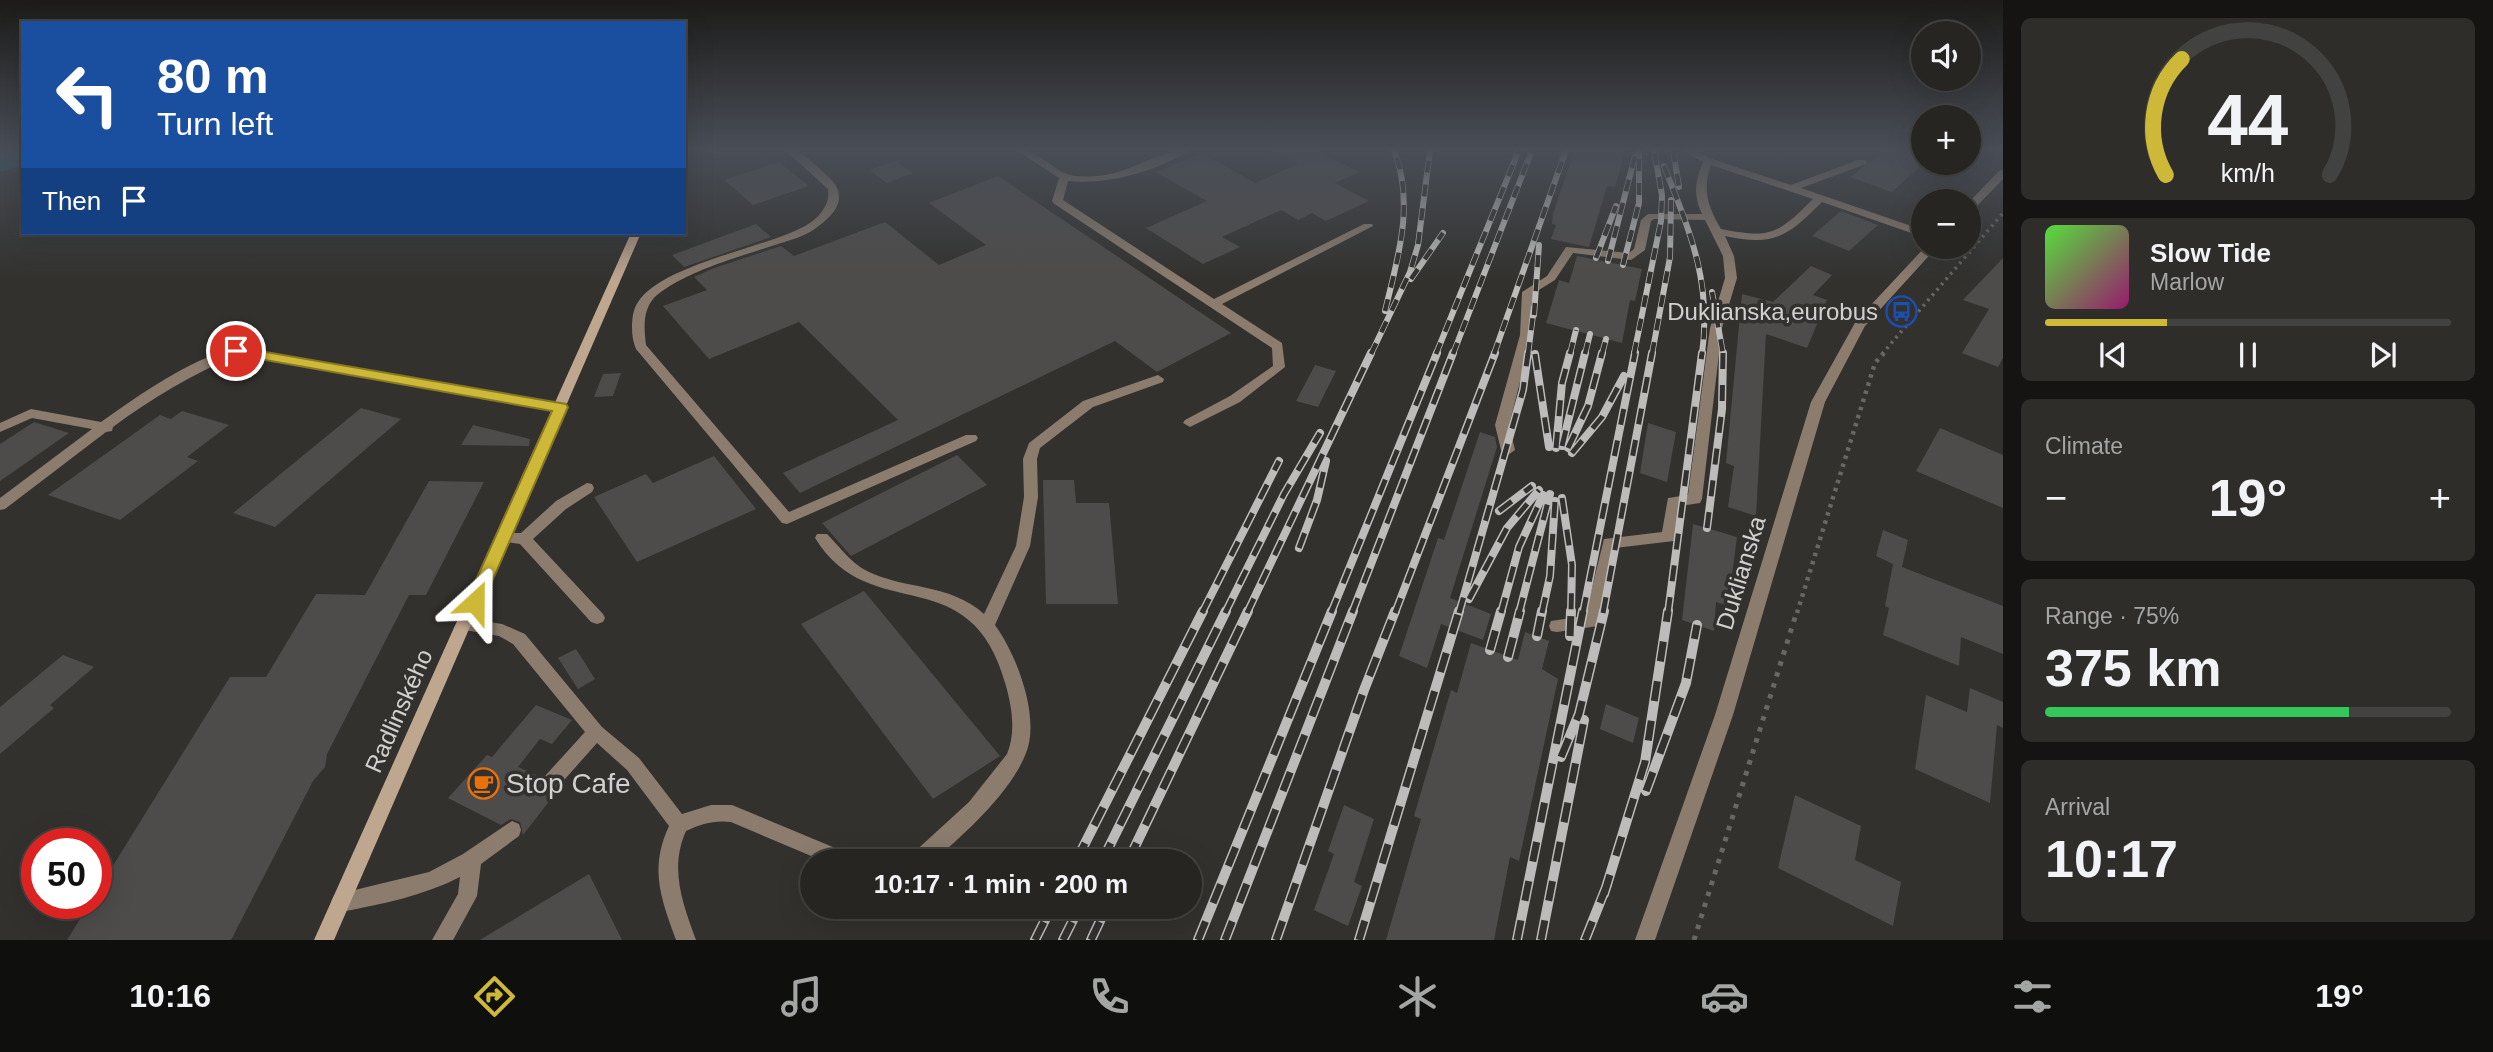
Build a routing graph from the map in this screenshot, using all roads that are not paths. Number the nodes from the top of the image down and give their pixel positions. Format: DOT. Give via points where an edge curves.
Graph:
graph roads {
  1 [pos="835,194"];
  2 [pos="1059,194"];
  3 [pos="1700,194"];
  4 [pos="1809,194"];
  5 [pos="1820,198"];
  6 [pos="1709,217"];
  7 [pos="1368,226"];
  8 [pos="1911,230"];
  9 [pos="1716,231"];
  10 [pos="635,235"];
  11 [pos="1920,259"];
  12 [pos="1213,304"];
  13 [pos="1158,379"];
  14 [pos="561,407"];
  15 [pos="1190,423"];
  16 [pos="0,428"];
  17 [pos="107,428"];
  18 [pos="971,439"];
  19 [pos="1508,450"];
  20 [pos="587,488"];
  21 [pos="0,505"];
  22 [pos="504,537"];
  23 [pos="822,538"];
  24 [pos="524,539"];
  25 [pos="597,618"];
  26 [pos="465,624"];
  27 [pos="987,625"];
  28 [pos="1557,626"];
  29 [pos="596,732"];
  30 [pos="551,782"];
  31 [pos="679,825"];
  32 [pos="512,830"];
  33 [pos="816,849"];
  34 [pos="935,849"];
  35 [pos="472,862"];
  36 [pos="341,902"];
  37 [pos="324,940"];
  38 [pos="442,940"];
  39 [pos="686,940"];
  40 [pos="1645,940"];
  1 -- 18 [label="street" via="834,206 824,218 804,230 667,284 644,301 637,326 640,345 787,519"];
  2 -- 12 [label="street" via="1057,201"];
  3 -- 6 [label="street"];
  4 -- 5 [label="street"];
  5 -- 8 [label="street"];
  5 -- 9 [label="street" via="1782,236 1763,240"];
  6 -- 9 [label="street"];
  6 -- 19 [label="street" via="1652,216 1646,220 1639,250 1631,257 1570,249 1551,278 1528,292 1526,335 1503,425"];
  7 -- 12 [label="street"];
  9 -- 28 [label="street" via="1727,250 1731,271 1716,328 1695,499 1673,502 1669,537 1609,543 1592,622"];
  10 -- 14 [label="main road, Radlinského"];
  11 -- 40 [label="street, Duklianska" via="1860,324 1818,402 1724,715"];
  12 -- 15 [label="street" via="1278,346 1279,367 1235,399"];
  13 -- 27 [label="street" via="1088,404 1034,446 1023,546"];
  14 -- 17 [label="street" via="236,351 203,363"];
  14 -- 22 [label="main road, Radlinského"];
  16 -- 17 [label="street" via="31,413"];
  17 -- 21 [label="street"];
  20 -- 24 [label="street"];
  22 -- 24 [label="street"];
  22 -- 26 [label="main road, Radlinského"];
  23 -- 27 [label="street" via="864,577 932,593 966,608"];
  24 -- 25 [label="street"];
  26 -- 29 [label="street" via="502,630 519,639"];
  26 -- 36 [label="main road, Radlinského"];
  27 -- 34 [label="street" via="1018,694 1019,747 1003,777"];
  29 -- 30 [label="street"];
  29 -- 31 [label="street" via="633,764"];
  31 -- 33 [label="street" via="717,811"];
  31 -- 39 [label="street" via="667,847 666,869"];
  32 -- 35 [label="street"];
  35 -- 36 [label="street" via="409,890"];
  35 -- 38 [label="street" via="467,896"];
  36 -- 37 [label="main road, Radlinského"];
}
